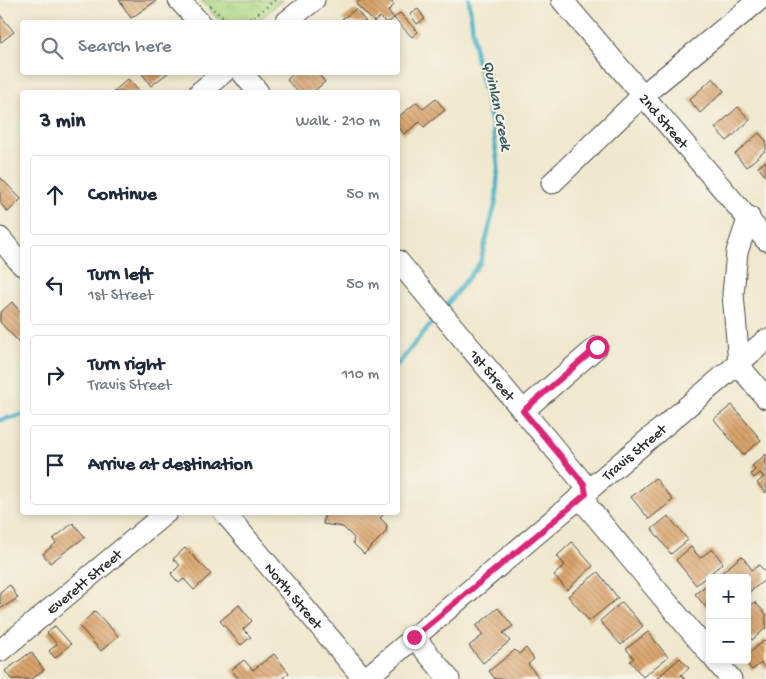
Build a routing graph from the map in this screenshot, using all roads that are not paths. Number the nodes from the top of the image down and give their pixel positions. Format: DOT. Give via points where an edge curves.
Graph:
graph roads {
  1 [pos="179,0"];
  2 [pos="314,0"];
  3 [pos="562,0"];
  4 [pos="759,0"];
  5 [pos="204,13"];
  6 [pos="289,20"];
  7 [pos="220,75"];
  8 [pos="244,75"];
  9 [pos="202,90"];
  10 [pos="256,90"];
  11 [pos="642,96"];
  12 [pos="552,183"];
  13 [pos="749,218"];
  14 [pos="766,240"];
  15 [pos="400,263"];
  16 [pos="766,340"];
  17 [pos="597,347"];
  18 [pos="739,363"];
  19 [pos="766,398"];
  20 [pos="523,411"];
  21 [pos="586,494"];
  22 [pos="163,515"];
  23 [pos="227,515"];
  24 [pos="414,637"];
  25 [pos="706,649"];
  26 [pos="0,650"];
  27 [pos="718,664"];
  28 [pos="364,679"];
  29 [pos="449,679"];
  30 [pos="731,679"];
  1 -- 5 [label="street"];
  2 -- 6 [label="street"];
  3 -- 11 [label="street, 2nd Street"];
  4 -- 11 [label="street"];
  7 -- 9 [label="street"];
  8 -- 10 [label="street"];
  11 -- 12 [label="street"];
  11 -- 13 [label="street, 2nd Street"];
  13 -- 14 [label="street, 2nd Street"];
  13 -- 18 [label="street" via="737,252 733,294"];
  15 -- 20 [label="street, 1st Street"];
  16 -- 18 [label="street, Travis Street"];
  17 -- 20 [label="street"];
  18 -- 19 [label="street"];
  18 -- 21 [label="street, Travis Street"];
  20 -- 21 [label="street, 1st Street" via="584,484"];
  21 -- 24 [label="street, Travis Street"];
  21 -- 25 [label="street, 1st Street" via="588,506"];
  22 -- 26 [label="street, Everett Street"];
  23 -- 28 [label="street, North Street"];
  24 -- 28 [label="street, Travis Street"];
  24 -- 29 [label="street"];
  27 -- 30 [label="street"];
}
